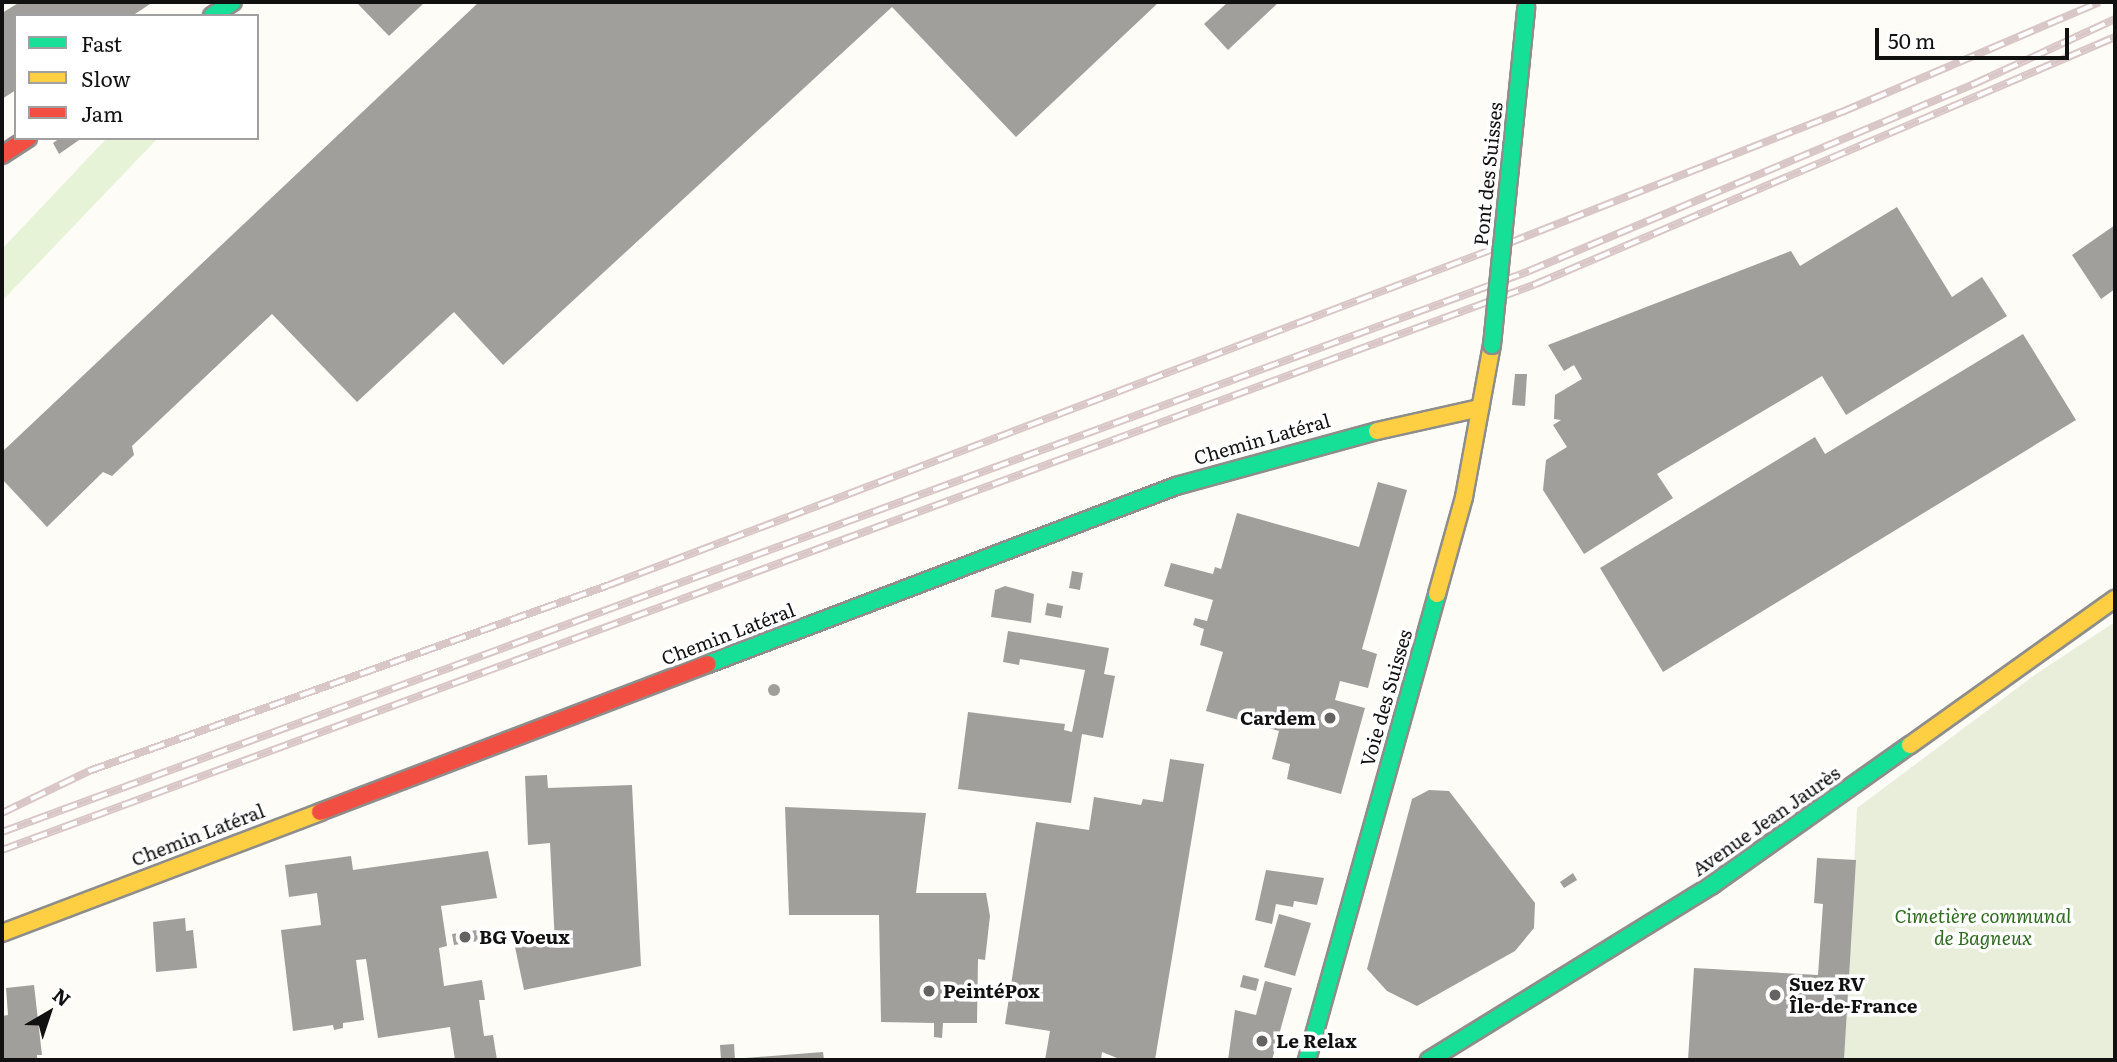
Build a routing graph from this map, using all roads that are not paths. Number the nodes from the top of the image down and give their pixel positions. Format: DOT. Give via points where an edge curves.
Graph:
graph roads {
  1 [pos="233,2"];
  2 [pos="1527,5"];
  3 [pos="215,14"];
  4 [pos="25,140"];
  5 [pos="2,155"];
  6 [pos="1492,345"];
  7 [pos="1480,408"];
  8 [pos="2115,599"];
  9 [pos="2,933"];
  10 [pos="1307,1060"];
  11 [pos="1429,1060"];
  1 -- 3 [label="street"];
  2 -- 6 [label="street, Pont des Suisses, bridge"];
  4 -- 5 [label="street"];
  6 -- 7 [label="street, Voie des Suisses"];
  7 -- 9 [label="street, Chemin Latéral" via="1317,444 1176,486"];
  7 -- 10 [label="street, Voie des Suisses" via="1464,497"];
  8 -- 11 [label="street, Avenue Jean Jaurès" via="1712,885"];
}
